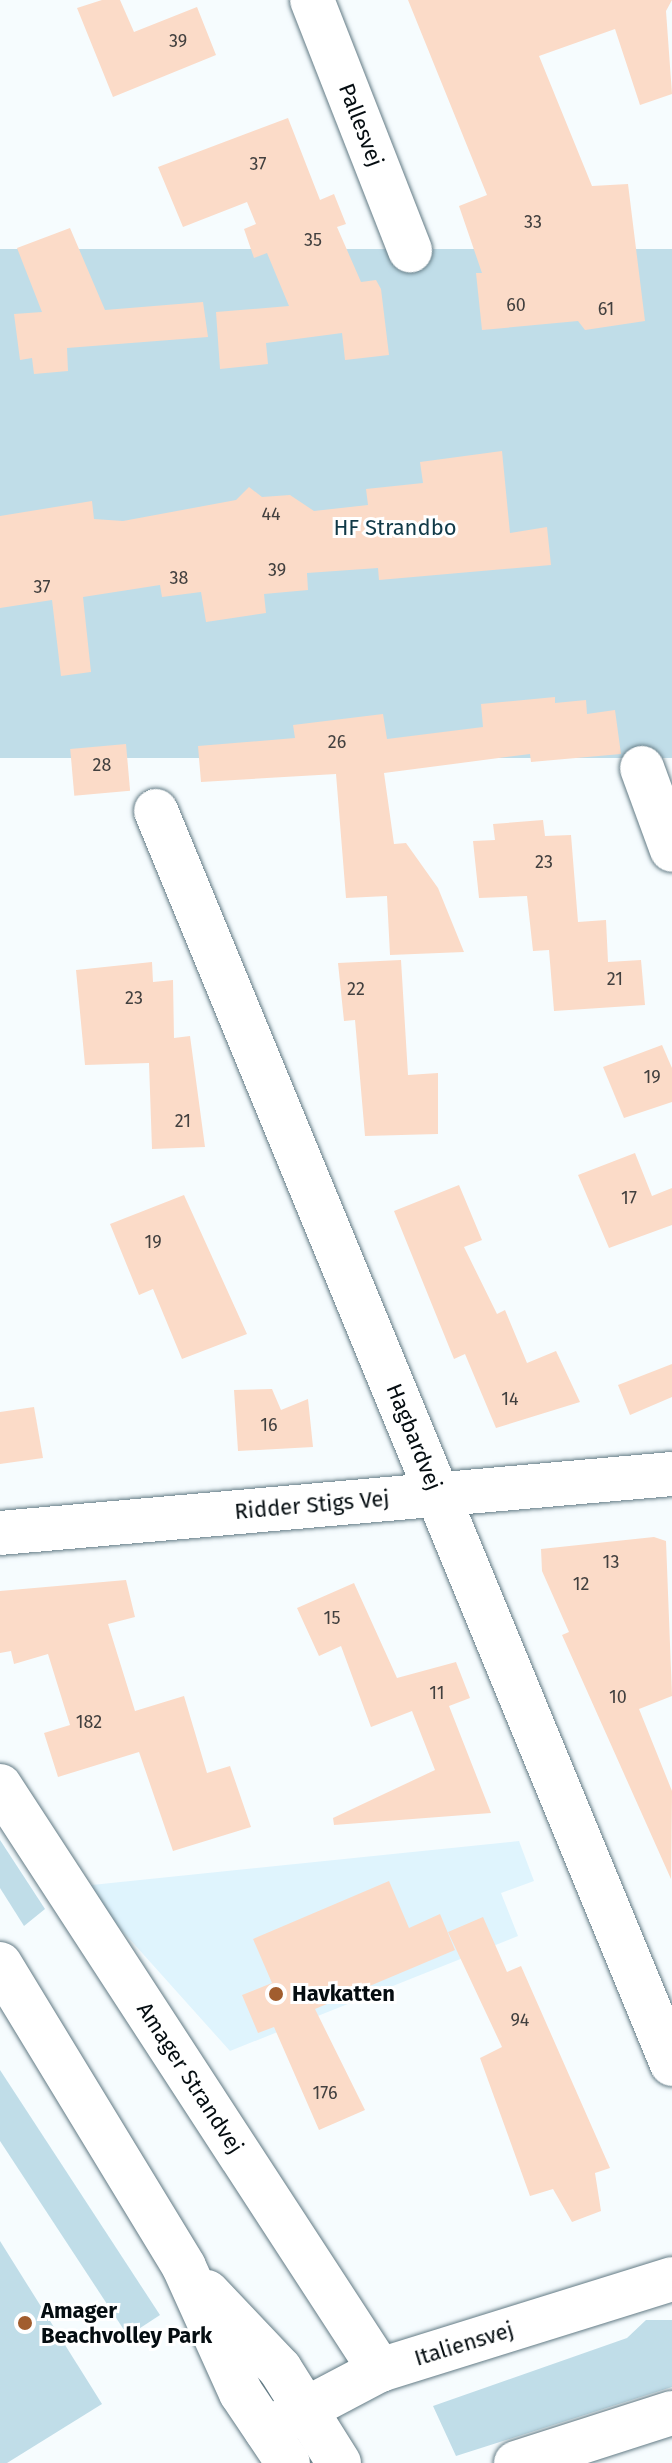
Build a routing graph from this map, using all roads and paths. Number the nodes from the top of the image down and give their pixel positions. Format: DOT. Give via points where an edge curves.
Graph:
graph roads {
  1 [pos="312,0"];
  2 [pos="410,250"];
  3 [pos="642,768"];
  4 [pos="156,811"];
  5 [pos="672,850"];
  6 [pos="672,1474"];
  7 [pos="438,1494"];
  8 [pos="0,1533"];
  9 [pos="0,1786"];
  10 [pos="0,1964"];
  11 [pos="672,2064"];
  12 [pos="184,2267"];
  13 [pos="672,2279"];
  14 [pos="380,2370"];
  15 [pos="303,2406"];
  16 [pos="672,2413"];
  17 [pos="277,2446"];
  18 [pos="339,2463"];
  19 [pos="516,2463"];
  1 -- 2 [label="street, Pallesvej"];
  3 -- 5 [label="street"];
  4 -- 7 [label="street, Hagbardvej"];
  6 -- 7 [label="street, Ridder Stigs Vej"];
  7 -- 8 [label="street, Ridder Stigs Vej"];
  7 -- 11 [label="street, Hagbardvej"];
  9 -- 14 [label="street, Amager Strandvej"];
  10 -- 12 [label="street"];
  12 -- 15 [label="street" via="280,2369"];
  12 -- 17 [label="street"];
  13 -- 14 [label="street, Italiensvej"];
  14 -- 15 [label="street, Italiensvej"];
  15 -- 17 [label="street, Italiensvej"];
  15 -- 18 [label="street"];
  16 -- 19 [label="street"];
}
